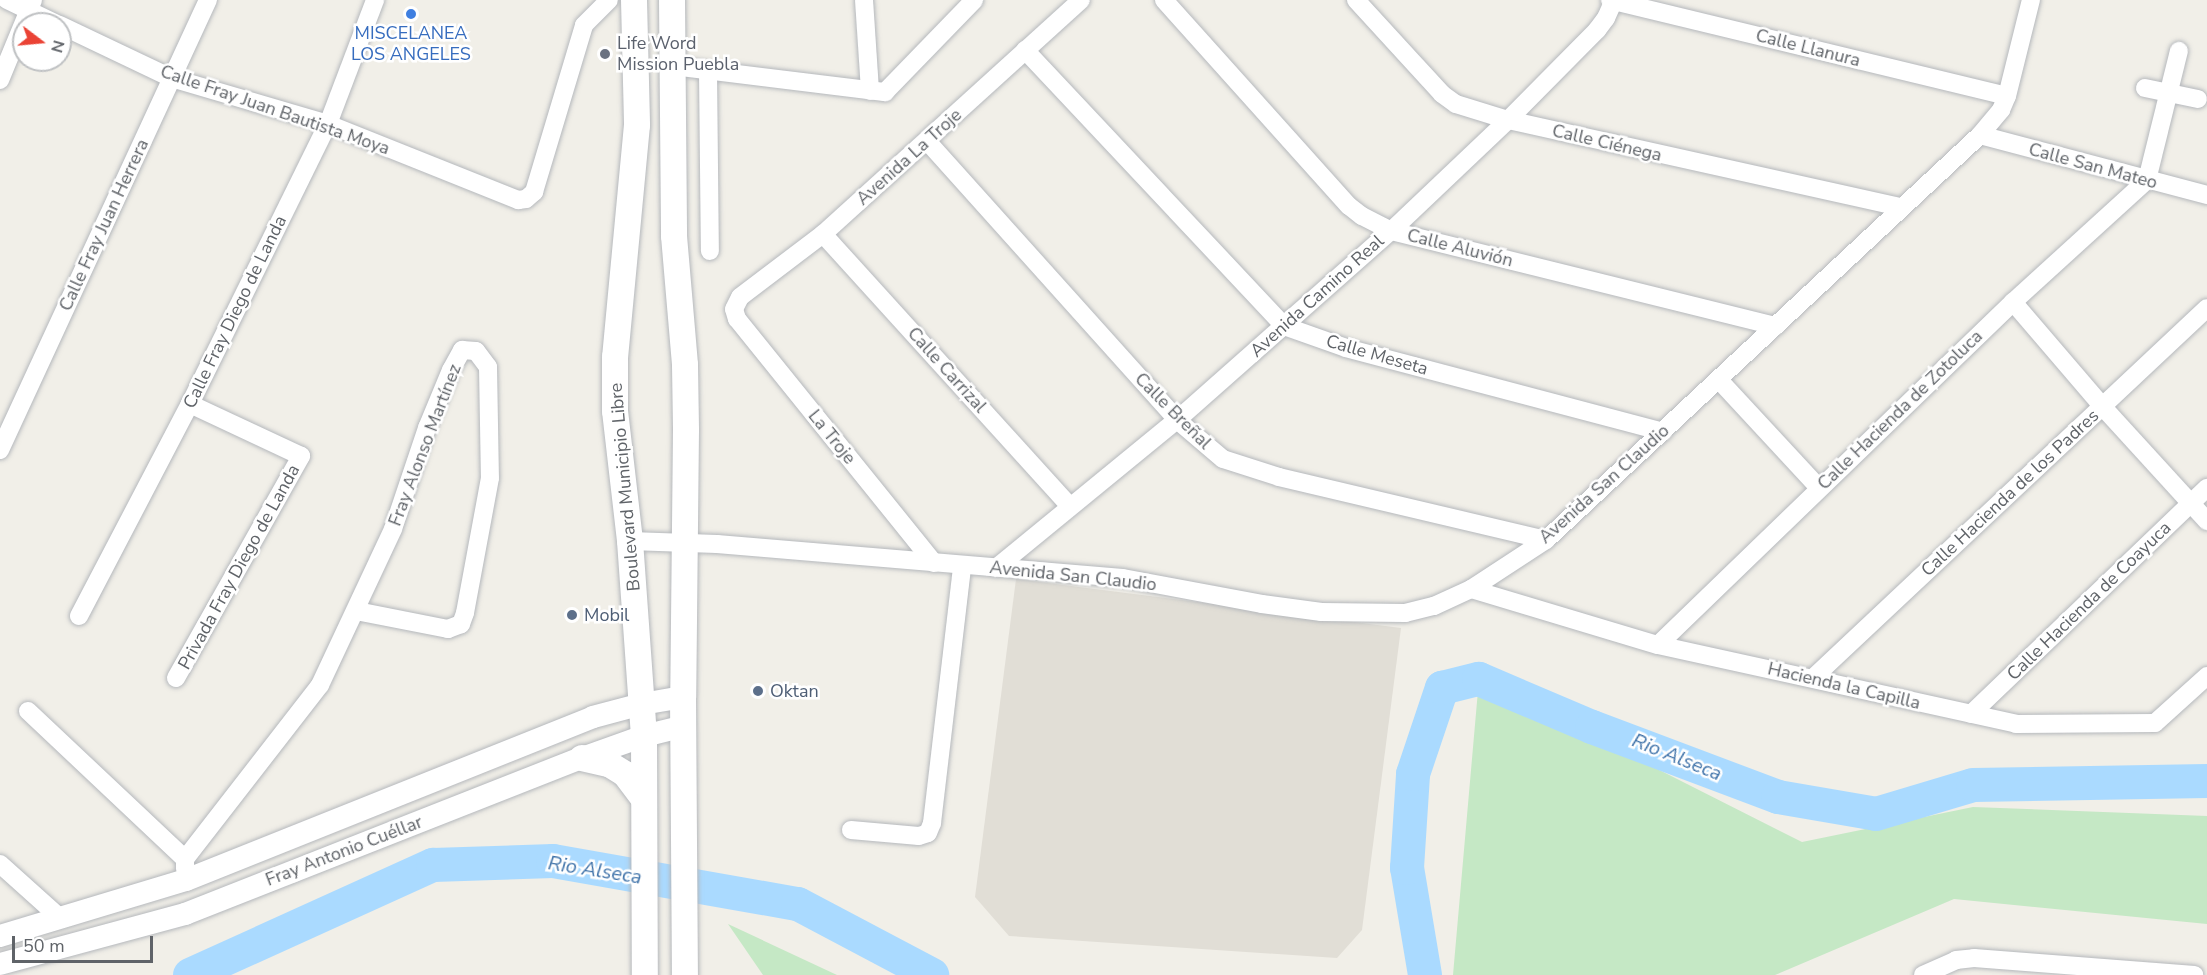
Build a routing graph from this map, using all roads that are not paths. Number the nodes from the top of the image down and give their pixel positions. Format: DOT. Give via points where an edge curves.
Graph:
graph roads {
  1 [pos="7,0"];
  2 [pos="208,0"];
  3 [pos="375,0"];
  4 [pos="609,0"];
  5 [pos="634,0"];
  6 [pos="672,0"];
  7 [pos="864,0"];
  8 [pos="974,0"];
  9 [pos="1081,0"];
  10 [pos="1164,0"];
  11 [pos="1356,0"];
  12 [pos="1612,0"];
  13 [pos="2031,0"];
  14 [pos="31,5"];
  15 [pos="72,32"];
  16 [pos="1025,50"];
  17 [pos="2179,51"];
  18 [pos="672,66"];
  19 [pos="708,71"];
  20 [pos="171,78"];
  21 [pos="0,80"];
  22 [pos="2145,88"];
  23 [pos="870,90"];
  24 [pos="2167,93"];
  25 [pos="2007,96"];
  26 [pos="2198,99"];
  27 [pos="1508,120"];
  28 [pos="328,124"];
  29 [pos="1980,135"];
  30 [pos="927,141"];
  31 [pos="2147,180"];
  32 [pos="2207,195"];
  33 [pos="1901,207"];
  34 [pos="1391,231"];
  35 [pos="824,234"];
  36 [pos="710,251"];
  37 [pos="2013,302"];
  38 [pos="2207,308"];
  39 [pos="734,309"];
  40 [pos="1284,326"];
  41 [pos="1775,326"];
  42 [pos="1719,380"];
  43 [pos="190,404"];
  44 [pos="2102,406"];
  45 [pos="1177,420"];
  46 [pos="1663,432"];
  47 [pos="0,450"];
  48 [pos="1818,487"];
  49 [pos="2207,488"];
  50 [pos="2190,503"];
  51 [pos="1070,506"];
  52 [pos="2207,520"];
  53 [pos="1546,540"];
  54 [pos="630,541"];
  55 [pos="684,543"];
  56 [pos="934,563"];
  57 [pos="962,566"];
  58 [pos="996,568"];
  59 [pos="1471,589"];
  60 [pos="356,611"];
  61 [pos="79,616"];
  62 [pos="1658,645"];
  63 [pos="2207,676"];
  64 [pos="176,678"];
  65 [pos="1813,678"];
  66 [pos="683,697"];
  67 [pos="642,704"];
  68 [pos="28,711"];
  69 [pos="1971,714"];
  70 [pos="684,726"];
  71 [pos="644,736"];
  72 [pos="582,758"];
  73 [pos="644,799"];
  74 [pos="851,830"];
  75 [pos="0,864"];
  76 [pos="185,869"];
  77 [pos="59,917"];
  78 [pos="0,936"];
  79 [pos="0,964"];
  80 [pos="1997,968"];
  81 [pos="2062,970"];
  82 [pos="645,975"];
  83 [pos="685,975"];
  84 [pos="1923,975"];
  85 [pos="2194,975"];
  1 -- 14 [label="street, Calle Fray Juan Bautista Moya"];
  2 -- 20 [label="street, Calle Fray Juan Herrera"];
  3 -- 28 [label="street, Calle Fray Diego de Landa"];
  4 -- 28 [label="street, Calle Fray Juan Bautista Moya" via="584,25 534,192 526,200"];
  5 -- 54 [label="main road, Boulevard Municipio Libre" via="637,125 615,357 615,400"];
  6 -- 18 [label="main road"];
  7 -- 23 [label="street"];
  8 -- 23 [label="street" via="885,92"];
  9 -- 16 [label="street, Avenida La Troje"];
  10 -- 34 [label="street, Calle Aluvión" via="1349,206"];
  11 -- 27 [label="street, Calle Ciénega" via="1449,100"];
  12 -- 25 [label="street, Calle Llanura"];
  12 -- 27 [label="street, Avenida Camino Real" via="1597,30"];
  13 -- 25 [label="street, Avenida San Claudio"];
  14 -- 21 [label="street"];
  15 -- 20 [label="street, Calle Fray Juan Bautista Moya"];
  16 -- 30 [label="street, Avenida La Troje"];
  16 -- 40 [label="street, Calle Meseta"];
  17 -- 24 [label="street"];
  18 -- 19 [label="street"];
  18 -- 55 [label="main road" via="674,236 685,365"];
  19 -- 23 [label="street"];
  19 -- 36 [label="street"];
  20 -- 28 [label="street, Calle Fray Juan Bautista Moya"];
  20 -- 47 [label="street, Calle Fray Juan Herrera"];
  22 -- 24 [label="street"];
  24 -- 26 [label="street"];
  24 -- 31 [label="street"];
  25 -- 29 [label="street, Avenida San Claudio" via="2001,110"];
  27 -- 33 [label="street, Calle Ciénega"];
  27 -- 34 [label="street, Avenida Camino Real"];
  28 -- 43 [label="street, Calle Fray Diego de Landa"];
  29 -- 31 [label="street, Calle San Mateo"];
  29 -- 33 [label="street, Avenida San Claudio"];
  30 -- 35 [label="street, Avenida La Troje"];
  30 -- 45 [label="street, Calle Breñal"];
  31 -- 32 [label="street, Calle San Mateo"];
  31 -- 37 [label="street, Calle Hacienda de Zotoluca"];
  33 -- 41 [label="street, Avenida San Claudio"];
  34 -- 40 [label="street, Avenida Camino Real"];
  34 -- 41 [label="street, Calle Aluvión"];
  35 -- 39 [label="street, Avenida La Troje" via="740,297"];
  35 -- 51 [label="street, Calle Carrizal"];
  37 -- 44 [label="street"];
  37 -- 48 [label="street, Calle Hacienda de Zotoluca"];
  38 -- 44 [label="street, Calle Hacienda de los Padres"];
  39 -- 56 [label="street, La Troje" via="744,328"];
  40 -- 45 [label="street, Avenida Camino Real"];
  40 -- 46 [label="street, Calle Meseta" via="1346,348"];
  41 -- 42 [label="street, Avenida San Claudio"];
  42 -- 46 [label="street, Avenida San Claudio"];
  42 -- 48 [label="street"];
  43 -- 61 [label="street, Calle Fray Diego de Landa"];
  43 -- 64 [label="street, Privada Fray Diego de Landa" via="301,456"];
  44 -- 50 [label="street"];
  44 -- 65 [label="street, Calle Hacienda de los Padres"];
  45 -- 51 [label="street, Avenida Camino Real"];
  45 -- 53 [label="street, Calle Breñal" via="1211,450 1235,464"];
  46 -- 53 [label="street, Avenida San Claudio"];
  48 -- 62 [label="street, Calle Hacienda de Zotoluca"];
  49 -- 50 [label="street, Calle Hacienda de Coayuca"];
  50 -- 52 [label="street"];
  50 -- 69 [label="street, Calle Hacienda de Coayuca"];
  51 -- 58 [label="street, Avenida Camino Real"];
  53 -- 59 [label="street, Avenida San Claudio"];
  54 -- 55 [label="street, Avenida San Claudio"];
  54 -- 67 [label="main road, Boulevard Municipio Libre"];
  55 -- 56 [label="street, Avenida San Claudio"];
  55 -- 66 [label="main road"];
  56 -- 57 [label="street, Avenida San Claudio"];
  57 -- 58 [label="street, Avenida San Claudio"];
  57 -- 74 [label="street" via="932,824 928,833 919,836"];
  58 -- 59 [label="street, Avenida San Claudio" via="1123,578 1262,604 1374,615 1434,606"];
  59 -- 62 [label="street, Hacienda la Capilla"];
  60 -- 60 [label="street, Fray Alonso Martínez" via="393,529 451,370 462,350 476,351 488,367 490,478 461,624 448,629"];
  60 -- 76 [label="street" via="320,685"];
  62 -- 65 [label="street, Hacienda la Capilla"];
  63 -- 69 [label="street, Hacienda la Capilla" via="2155,723 2016,724"];
  65 -- 69 [label="street, Hacienda la Capilla"];
  66 -- 67 [label="street, Fray Antonio Cuéllar"];
  66 -- 70 [label="main road"];
  67 -- 71 [label="main road, Boulevard Municipio Libre"];
  67 -- 76 [label="street, Fray Antonio Cuéllar" via="593,717"];
  68 -- 76 [label="street"];
  70 -- 71 [label="street, Fray Antonio Cuéllar"];
  70 -- 83 [label="main road"];
  71 -- 72 [label="street, Fray Antonio Cuéllar"];
  71 -- 73 [label="main road, Boulevard Municipio Libre"];
  72 -- 73 [label="main road" via="625,774"];
  72 -- 79 [label="street, Fray Antonio Cuéllar" via="185,914"];
  73 -- 82 [label="main road, Boulevard Municipio Libre"];
  75 -- 77 [label="street"];
  76 -- 77 [label="street, Fray Antonio Cuéllar"];
  77 -- 78 [label="street, Fray Antonio Cuéllar"];
  80 -- 81 [label="street"];
  80 -- 84 [label="street" via="1974,958 1956,960"];
  81 -- 85 [label="street"];
}
